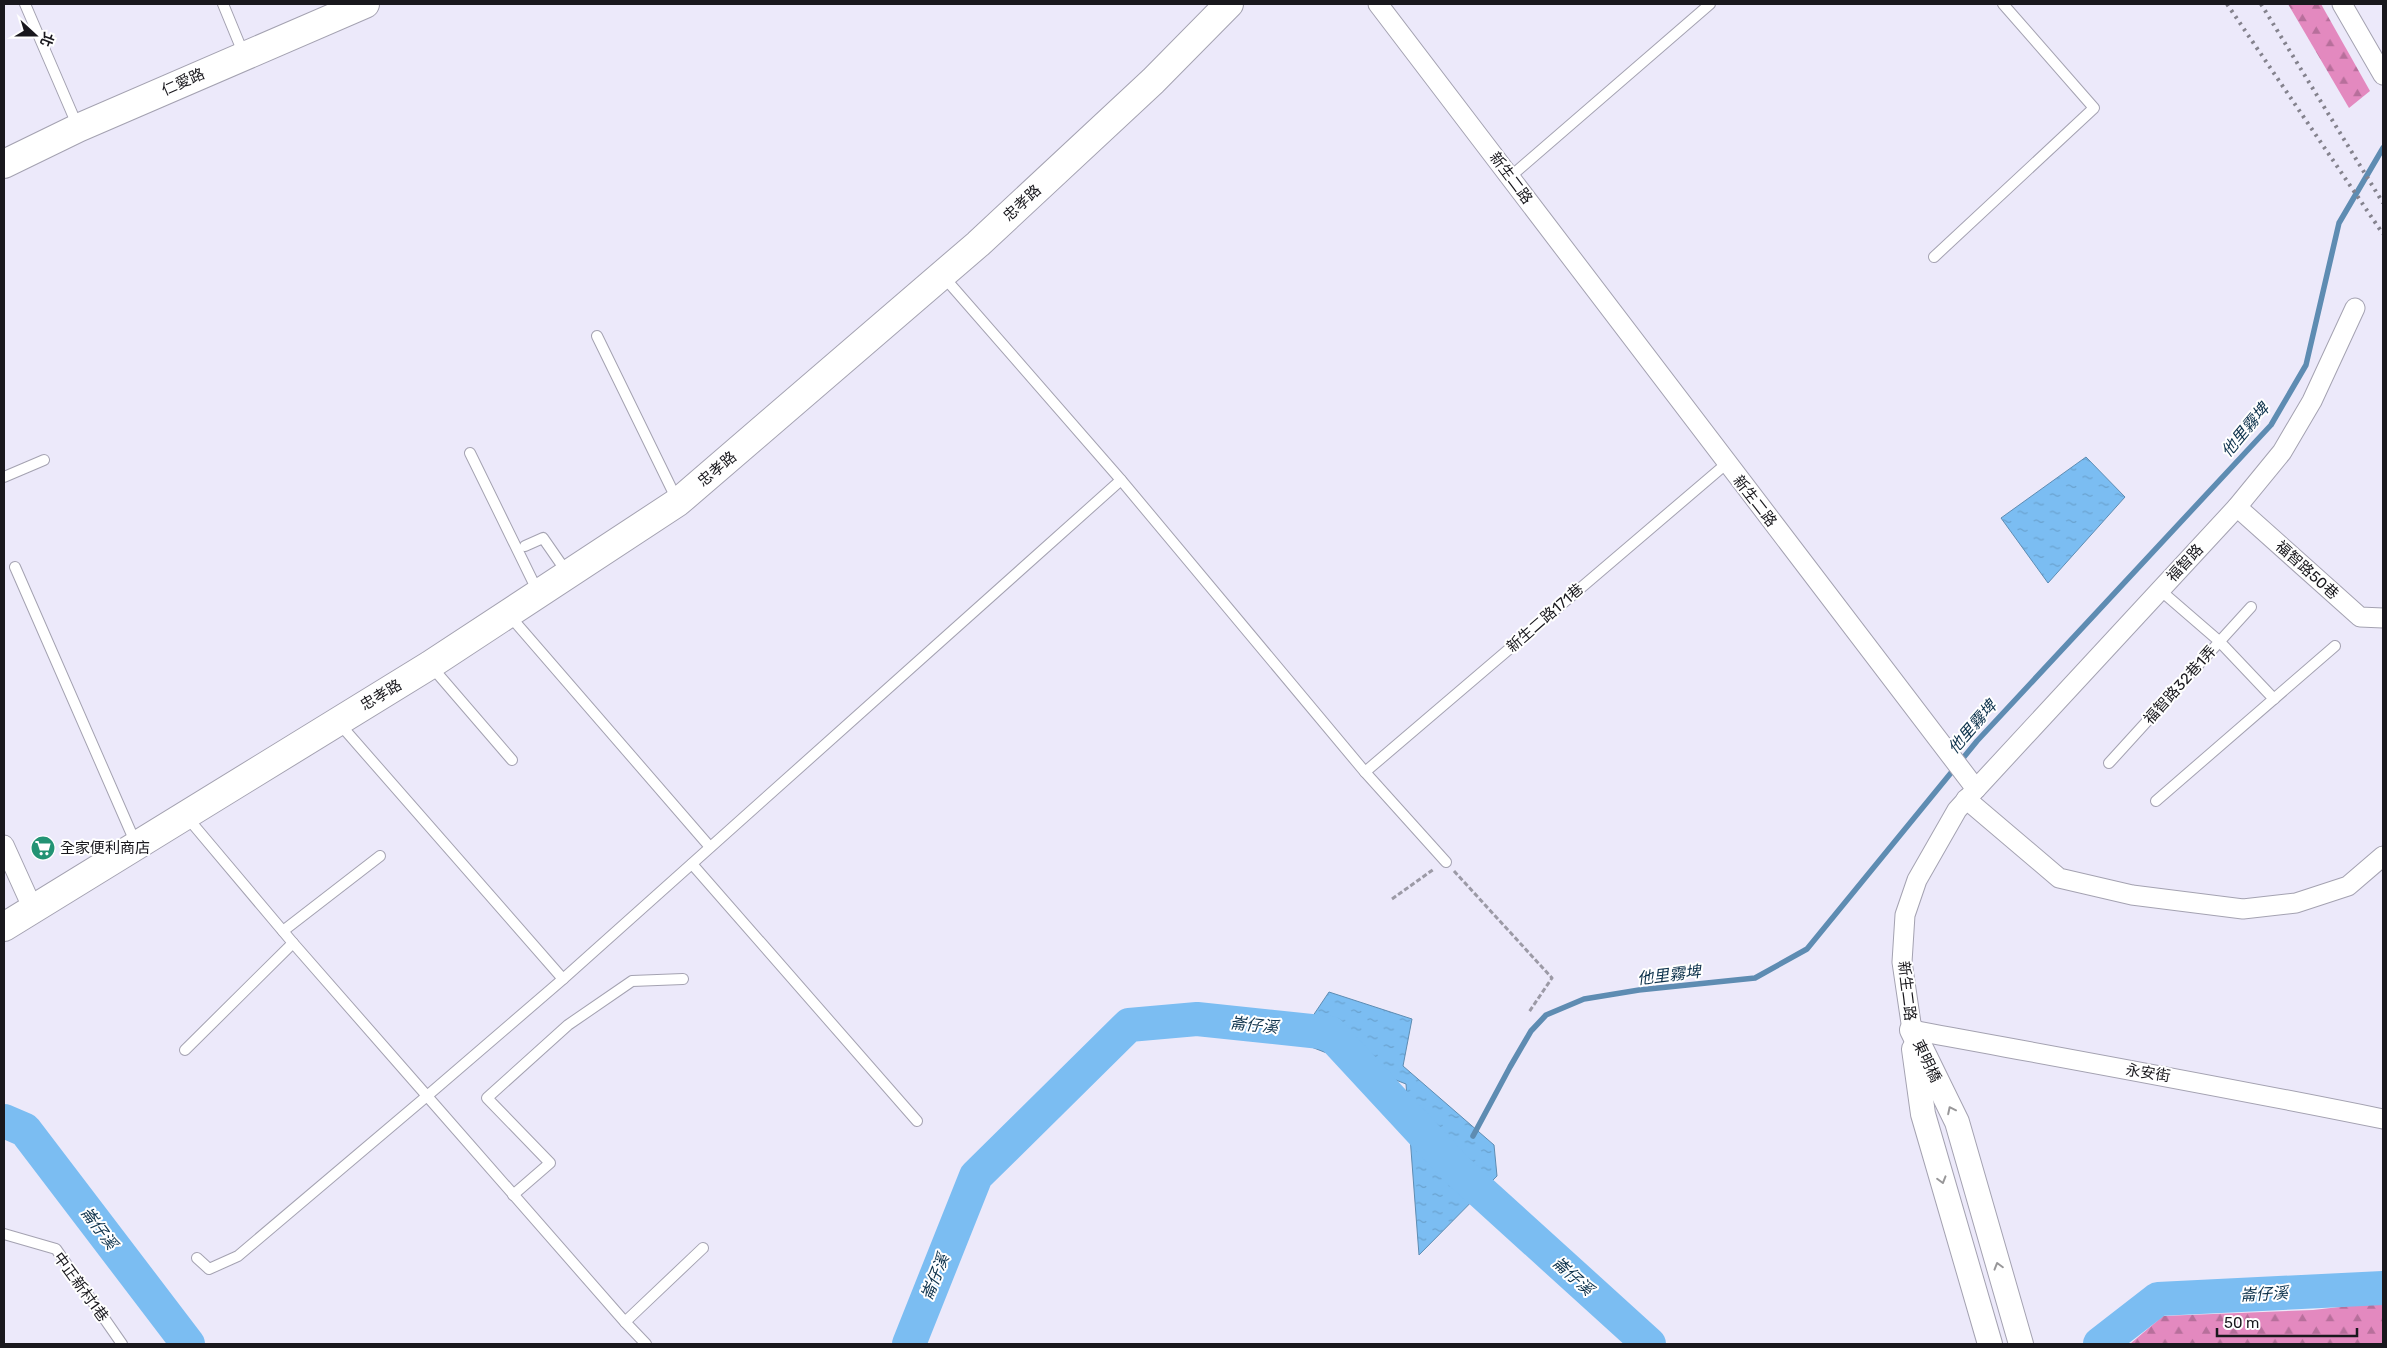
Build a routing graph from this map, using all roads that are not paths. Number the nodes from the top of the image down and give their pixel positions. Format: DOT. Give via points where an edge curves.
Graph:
graph roads {
  1 [pos="25,4"];
  2 [pos="223,4"];
  3 [pos="365,4"];
  4 [pos="1229,4"];
  5 [pos="1378,4"];
  6 [pos="1710,4"];
  7 [pos="2003,4"];
  8 [pos="2342,4"];
  9 [pos="244,55"];
  10 [pos="2383,75"];
  11 [pos="78,128"];
  12 [pos="4,164"];
  13 [pos="1510,177"];
  14 [pos="1934,257"];
  15 [pos="943,276"];
  16 [pos="2355,308"];
  17 [pos="597,336"];
  18 [pos="470,453"];
  19 [pos="44,460"];
  20 [pos="1726,464"];
  21 [pos="4,478"];
  22 [pos="1121,480"];
  23 [pos="678,502"];
  24 [pos="2237,507"];
  25 [pos="525,546"];
  26 [pos="15,567"];
  27 [pos="569,575"];
  28 [pos="2160,590"];
  29 [pos="539,595"];
  30 [pos="2251,607"];
  31 [pos="509,615"];
  32 [pos="2383,618"];
  33 [pos="2219,642"];
  34 [pos="2335,646"];
  35 [pos="430,665"];
  36 [pos="2274,699"];
  37 [pos="338,721"];
  38 [pos="512,760"];
  39 [pos="2109,763"];
  40 [pos="1365,772"];
  41 [pos="1971,794"];
  42 [pos="2156,801"];
  43 [pos="186,816"];
  44 [pos="4,845"];
  45 [pos="136,845"];
  46 [pos="710,847"];
  47 [pos="380,856"];
  48 [pos="2383,856"];
  49 [pos="1446,862"];
  50 [pos="692,864"];
  51 [pos="33,908"];
  52 [pos="4,927"];
  53 [pos="283,931"];
  54 [pos="293,943"];
  55 [pos="564,979"];
  56 [pos="683,979"];
  57 [pos="1912,1030"];
  58 [pos="185,1050"];
  59 [pos="427,1096"];
  60 [pos="2383,1119"];
  61 [pos="917,1122"];
  62 [pos="513,1195"];
  63 [pos="4,1234"];
  64 [pos="703,1248"];
  65 [pos="197,1258"];
  66 [pos="625,1322"];
  67 [pos="122,1344"];
  68 [pos="646,1344"];
  69 [pos="1990,1344"];
  70 [pos="2021,1344"];
  1 -- 11 [label="lane"];
  2 -- 9 [label="lane"];
  3 -- 9 [label="main road, 仁愛路"];
  4 -- 15 [label="main road, 忠孝路" via="1153,81"];
  5 -- 13 [label="street, 新生二路"];
  6 -- 13 [label="lane"];
  7 -- 14 [label="lane" via="2094,108"];
  8 -- 10 [label="street"];
  9 -- 11 [label="main road, 仁愛路"];
  11 -- 12 [label="main road, 仁愛路"];
  13 -- 20 [label="street, 新生二路"];
  15 -- 22 [label="lane"];
  15 -- 23 [label="main road, 忠孝路"];
  16 -- 24 [label="street, 福智路" via="2298,426 2282,452"];
  17 -- 23 [label="lane"];
  18 -- 29 [label="lane"];
  19 -- 21 [label="lane"];
  20 -- 40 [label="lane, 新生二路171巷"];
  20 -- 41 [label="street, 新生二路"];
  22 -- 40 [label="lane"];
  22 -- 46 [label="lane"];
  23 -- 27 [label="main road, 忠孝路"];
  24 -- 28 [label="street, 福智路"];
  24 -- 32 [label="street, 福智路50巷" via="2360,617"];
  25 -- 27 [label="lane" via="544,538"];
  26 -- 45 [label="lane"];
  27 -- 29 [label="main road, 忠孝路"];
  28 -- 33 [label="lane"];
  28 -- 41 [label="street, 福智路"];
  29 -- 31 [label="main road, 忠孝路"];
  30 -- 33 [label="lane, 福智路32巷1弄"];
  31 -- 35 [label="main road, 忠孝路"];
  31 -- 46 [label="lane"];
  33 -- 36 [label="lane"];
  33 -- 39 [label="lane, 福智路32巷1弄"];
  34 -- 36 [label="lane"];
  35 -- 37 [label="main road, 忠孝路"];
  35 -- 38 [label="lane"];
  36 -- 42 [label="lane"];
  37 -- 43 [label="main road, 忠孝路"];
  37 -- 55 [label="lane"];
  40 -- 49 [label="lane"];
  41 -- 48 [label="street" via="2059,878 2132,895 2243,909 2296,903 2348,886"];
  41 -- 57 [label="street, 新生二路" via="1957,810 1917,880 1905,915 1902,962"];
  43 -- 45 [label="main road, 忠孝路"];
  43 -- 53 [label="lane"];
  44 -- 51 [label="street"];
  45 -- 51 [label="main road, 忠孝路"];
  46 -- 50 [label="lane"];
  47 -- 53 [label="lane"];
  50 -- 55 [label="lane"];
  50 -- 61 [label="lane"];
  51 -- 52 [label="main road, 忠孝路"];
  53 -- 54 [label="lane"];
  54 -- 58 [label="lane"];
  54 -- 59 [label="lane"];
  55 -- 59 [label="lane"];
  56 -- 62 [label="lane" via="632,981 568,1025 487,1098 550,1163"];
  57 -- 60 [label="street, 永安街" via="2177,1077"];
  57 -- 69 [label="street, 東明橋, one-way" via="1922,1114"];
  70 -- 57 [label="street, 東明橋, one-way" via="1957,1122"];
  59 -- 62 [label="lane"];
  59 -- 65 [label="lane" via="238,1256 209,1269"];
  62 -- 66 [label="lane"];
  63 -- 67 [label="lane, 中正新村1巷" via="56,1249"];
  64 -- 66 [label="lane"];
  66 -- 68 [label="lane"];
}
